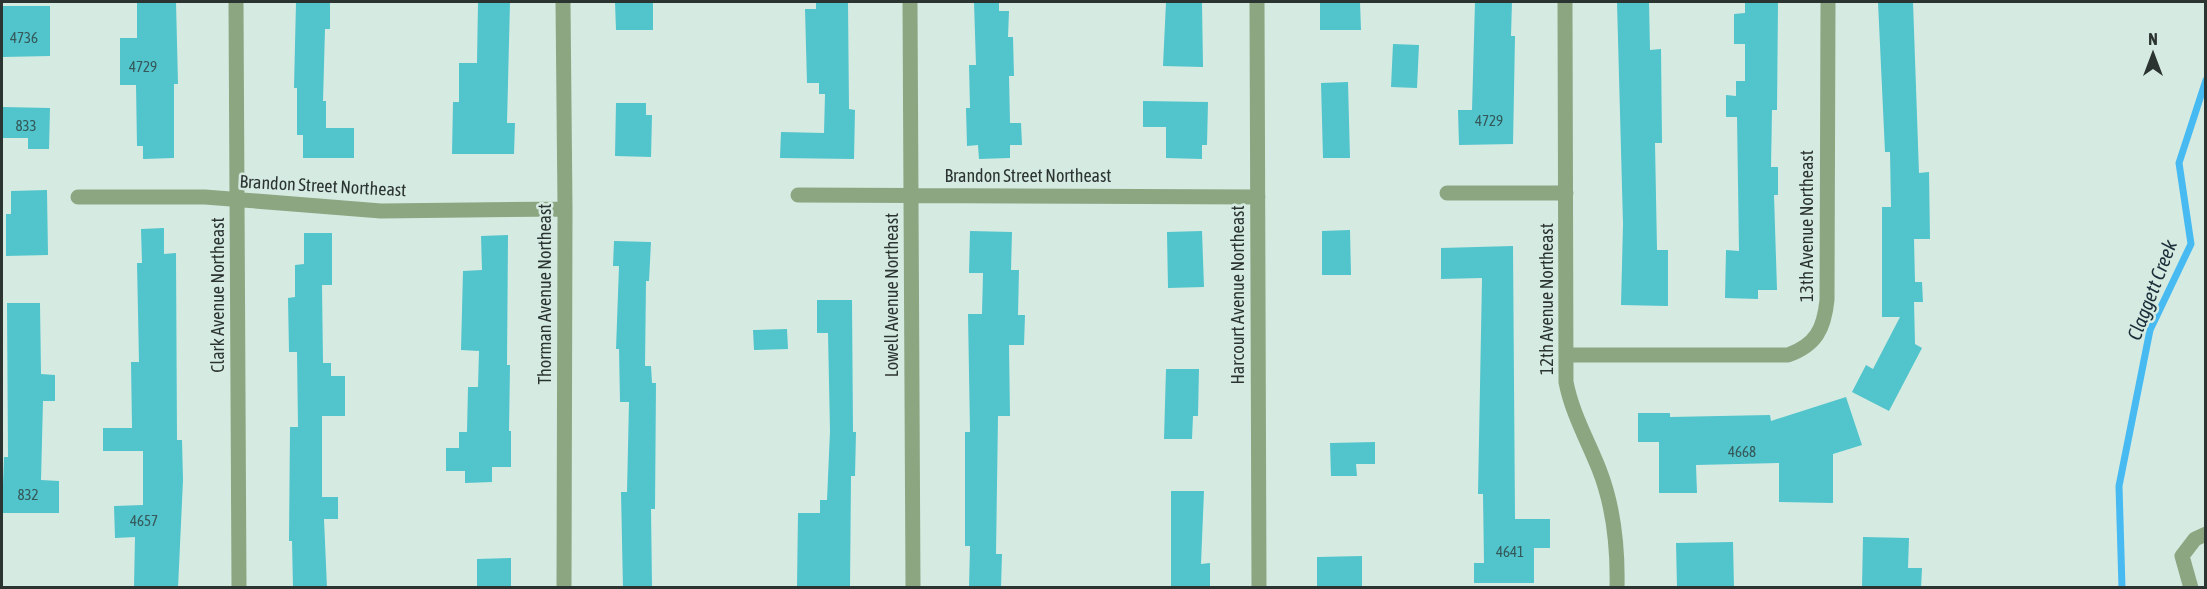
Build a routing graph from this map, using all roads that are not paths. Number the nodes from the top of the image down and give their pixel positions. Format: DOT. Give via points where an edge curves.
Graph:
graph roads {
  1 [pos="236,2"];
  2 [pos="563,2"];
  3 [pos="910,2"];
  4 [pos="1257,2"];
  5 [pos="1566,2"];
  6 [pos="1828,2"];
  7 [pos="1447,193"];
  8 [pos="1566,193"];
  9 [pos="798,195"];
  10 [pos="911,195"];
  11 [pos="78,197"];
  12 [pos="1257,197"];
  13 [pos="237,202"];
  14 [pos="565,209"];
  15 [pos="1566,355"];
  16 [pos="2205,534"];
  17 [pos="239,588"];
  18 [pos="564,588"];
  19 [pos="913,588"];
  20 [pos="1259,588"];
  21 [pos="1617,588"];
  22 [pos="2191,588"];
  1 -- 13 [label="street, Clark Avenue Northeast"];
  2 -- 14 [label="street, Thorman Avenue Northeast"];
  3 -- 10 [label="street, Lowell Avenue Northeast"];
  4 -- 12 [label="street, Harcourt Avenue Northeast"];
  5 -- 8 [label="street, 12th Avenue Northeast"];
  6 -- 15 [label="street, 13th Avenue Northeast" via="1827,300 1825,320 1816,339 1804,350 1788,355"];
  7 -- 8 [label="street"];
  8 -- 15 [label="street, 12th Avenue Northeast"];
  9 -- 10 [label="street, Brandon Street Northeast"];
  10 -- 12 [label="street, Brandon Street Northeast"];
  10 -- 19 [label="street, Lowell Avenue Northeast"];
  11 -- 13 [label="street, Brandon Street Northeast" via="205,197"];
  12 -- 20 [label="street, Harcourt Avenue Northeast"];
  13 -- 14 [label="street, Brandon Street Northeast" via="381,211"];
  13 -- 17 [label="street, Clark Avenue Northeast"];
  14 -- 18 [label="street, Thorman Avenue Northeast"];
  15 -- 21 [label="street, 12th Avenue Northeast" via="1571,404 1613,514"];
  16 -- 22 [label="street" via="2195,539 2182,556"];
}
